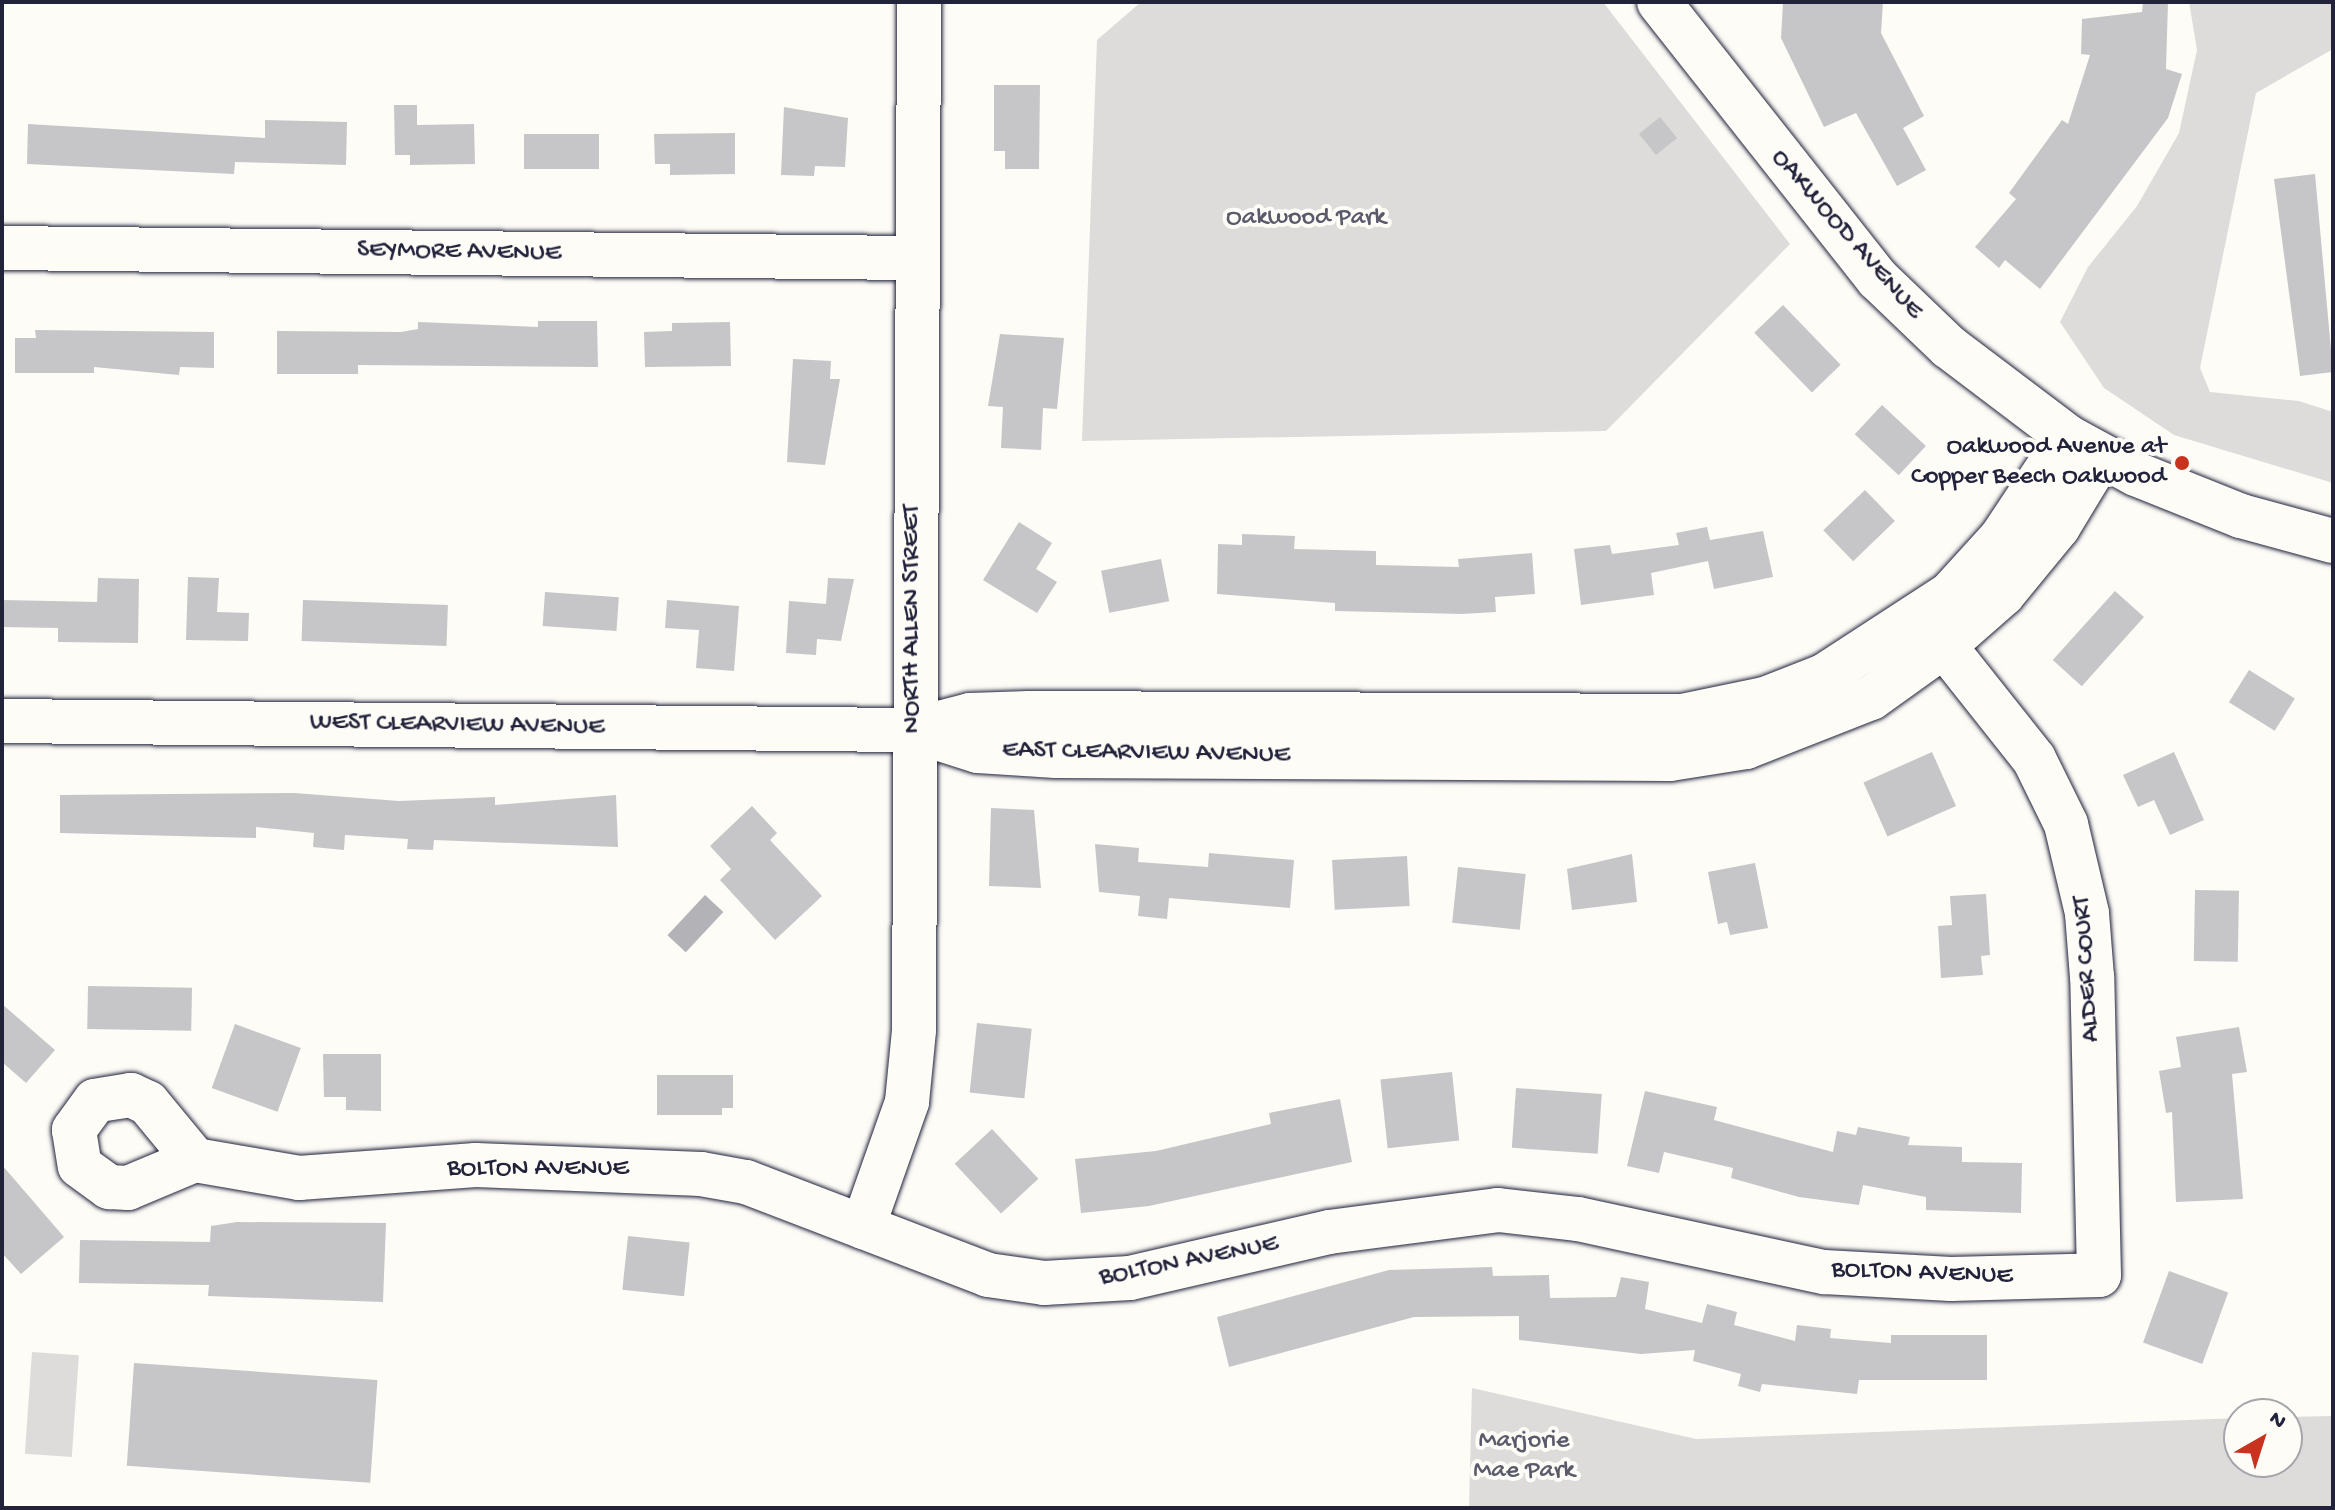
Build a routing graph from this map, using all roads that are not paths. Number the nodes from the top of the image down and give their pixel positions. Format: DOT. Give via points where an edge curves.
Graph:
graph roads {
  1 [pos="919,2"];
  2 [pos="1659,2"];
  3 [pos="2,248"];
  4 [pos="916,258"];
  5 [pos="2085,446"];
  6 [pos="2333,541"];
  7 [pos="1932,630"];
  8 [pos="2,721"];
  9 [pos="912,730"];
  10 [pos="195,1160"];
  11 [pos="863,1227"];
  12 [pos="2099,1275"];
  1 -- 4 [label="street, NORTH ALLEN STREET"];
  2 -- 5 [label="street, OAKWOOD AVENUE" via="1878,279 1949,347"];
  3 -- 4 [label="street, SEYMORE AVENUE"];
  4 -- 9 [label="street, NORTH ALLEN STREET"];
  5 -- 6 [label="street, OAKWOOD AVENUE" via="2241,516"];
  5 -- 7 [label="street, EAST CLEARVIEW AVENUE" via="2001,538"];
  7 -- 9 [label="street, EAST CLEARVIEW AVENUE" via="1765,699 1682,716 1029,713 970,715"];
  7 -- 12 [label="street, ALDER COURT" via="2034,759 2066,824 2081,880 2092,977"];
  8 -- 9 [label="street, WEST CLEARVIEW AVENUE"];
  9 -- 11 [label="street, NORTH ALLEN STREET" via="913,1044 907,1102"];
  10 -- 11 [label="street, BOLTON AVENUE" via="299,1178 476,1165 701,1174 746,1182"];
  11 -- 12 [label="street, BOLTON AVENUE" via="988,1275 1044,1283 1130,1278 1329,1232 1498,1210 1578,1219 1824,1272 1951,1279"];
}
